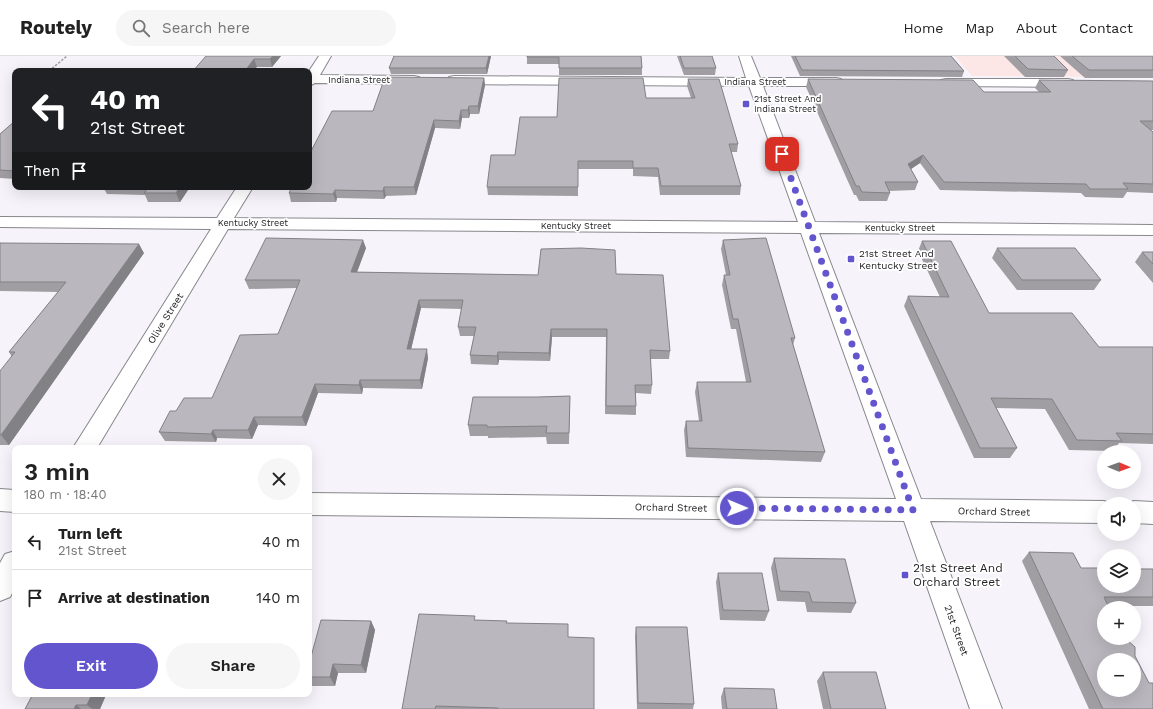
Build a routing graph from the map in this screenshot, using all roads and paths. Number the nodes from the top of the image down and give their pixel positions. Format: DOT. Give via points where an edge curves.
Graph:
graph roads {
  1 [pos="67,56"];
  2 [pos="325,56"];
  3 [pos="745,56"];
  4 [pos="53,68"];
  5 [pos="1066,70"];
  6 [pos="312,77"];
  7 [pos="312,80"];
  8 [pos="755,82"];
  9 [pos="851,82"];
  10 [pos="930,83"];
  11 [pos="243,190"];
  12 [pos="0,222"];
  13 [pos="223,223"];
  14 [pos="808,228"];
  15 [pos="1153,230"];
  16 [pos="87,445"];
  17 [pos="0,500"];
  18 [pos="12,500"];
  19 [pos="312,504"];
  20 [pos="913,510"];
  21 [pos="1097,512"];
  22 [pos="1141,512"];
  23 [pos="1153,513"];
  24 [pos="12,568"];
  25 [pos="0,588"];
  26 [pos="986,709"];
  1 -- 4 [label="path"];
  2 -- 6 [label="street"];
  3 -- 8 [label="street, 21st Street"];
  5 -- 10 [label="street" via="1082,83"];
  7 -- 8 [label="street, Indiana Street"];
  8 -- 9 [label="street, Indiana Street"];
  8 -- 14 [label="street, 21st Street"];
  11 -- 13 [label="street, Olive Street"];
  12 -- 13 [label="street, Kentucky Street"];
  13 -- 14 [label="street, Kentucky Street"];
  13 -- 16 [label="street, Olive Street"];
  14 -- 15 [label="street, Kentucky Street"];
  14 -- 20 [label="street, 21st Street"];
  17 -- 18 [label="street"];
  19 -- 20 [label="street, Orchard Street"];
  20 -- 21 [label="street, Orchard Street"];
  20 -- 26 [label="street, 21st Street"];
  22 -- 23 [label="street"];
  24 -- 25 [label="street"];
}
